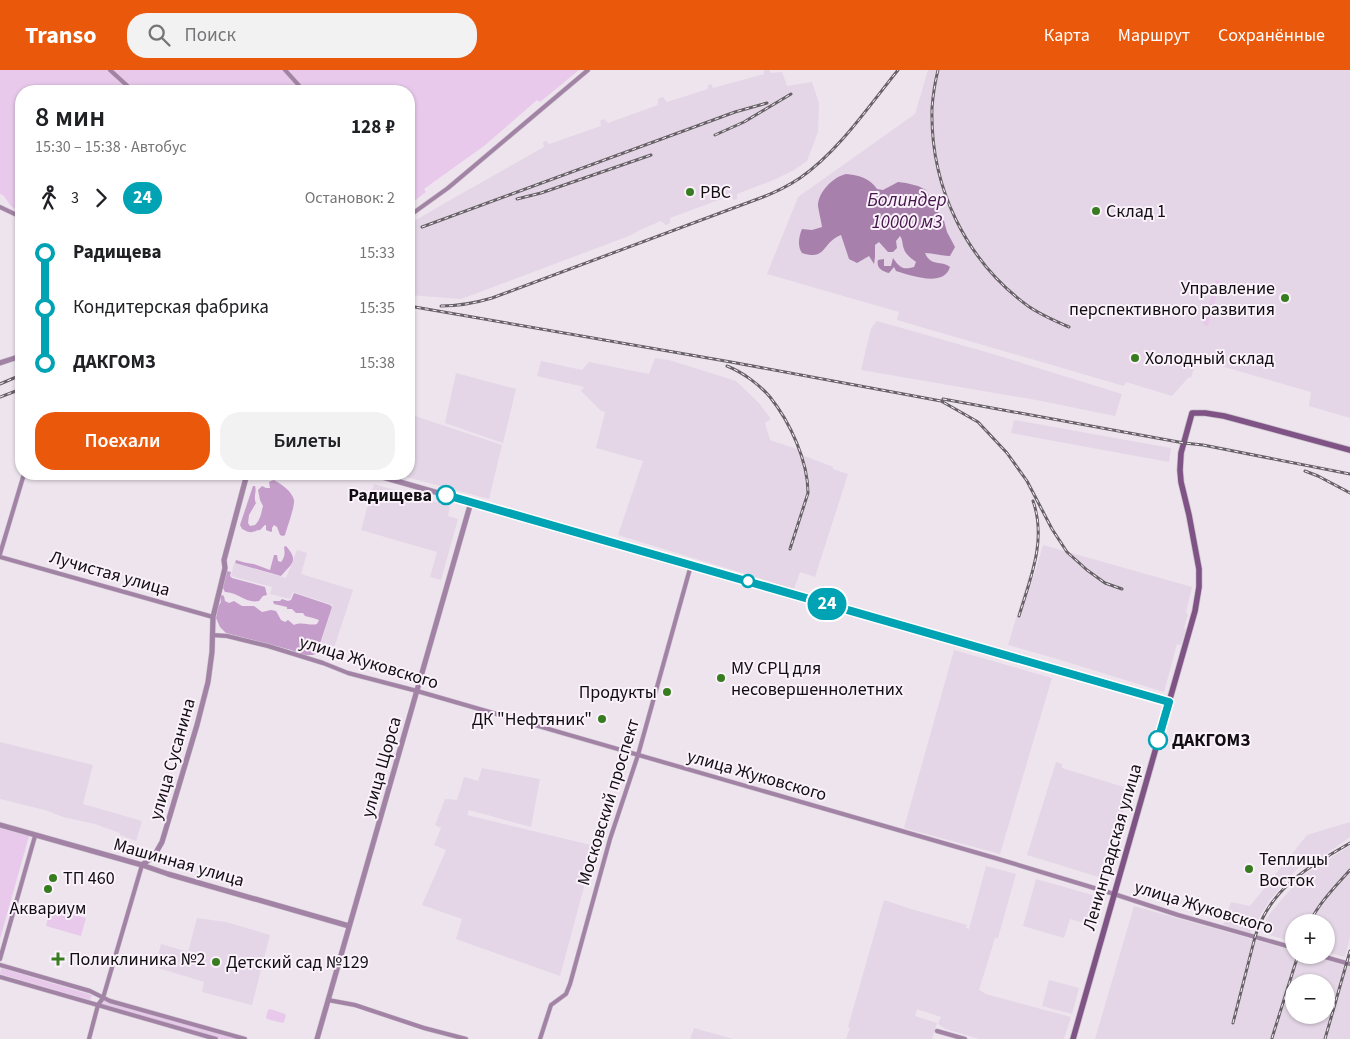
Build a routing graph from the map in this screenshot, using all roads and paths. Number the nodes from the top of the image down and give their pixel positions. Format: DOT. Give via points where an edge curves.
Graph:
graph roads {
  1 [pos="110,70"];
  2 [pos="285,70"];
  3 [pos="588,70"];
  4 [pos="126,85"];
  5 [pos="299,85"];
  6 [pos="0,206"];
  7 [pos="415,212"];
  8 [pos="15,214"];
  9 [pos="15,358"];
  10 [pos="0,363"];
  11 [pos="1350,450"];
  12 [pos="22,480"];
  13 [pos="245,480"];
  14 [pos="393,480"];
  15 [pos="471,502"];
  16 [pos="0,555"];
  17 [pos="691,565"];
  18 [pos="213,617"];
  19 [pos="212,635"];
  20 [pos="417,691"];
  21 [pos="1169,702"];
  22 [pos="638,754"];
  23 [pos="0,825"];
  24 [pos="35,836"];
  25 [pos="142,865"];
  26 [pos="1114,894"];
  27 [pos="349,926"];
  28 [pos="1285,945"];
  29 [pos="0,960"];
  30 [pos="1335,960"];
  31 [pos="1350,964"];
  32 [pos="0,965"];
  33 [pos="0,977"];
  34 [pos="103,998"];
  35 [pos="328,1000"];
  36 [pos="98,1005"];
  37 [pos="937,1031"];
  38 [pos="954,1038"];
  39 [pos="89,1039"];
  40 [pos="216,1039"];
  41 [pos="245,1039"];
  42 [pos="317,1039"];
  43 [pos="466,1039"];
  44 [pos="540,1039"];
  45 [pos="965,1039"];
  46 [pos="1073,1039"];
  1 -- 4 [label="street"];
  2 -- 5 [label="street"];
  3 -- 7 [label="street" via="448,188"];
  6 -- 8 [label="street"];
  9 -- 10 [label="street"];
  11 -- 21 [label="main road, Ленинградская улица" via="1224,416 1192,413 1181,453 1180,470 1199,569 1199,592"];
  12 -- 16 [label="street"];
  13 -- 18 [label="street, улица Сусанина"];
  14 -- 15 [label="street"];
  15 -- 17 [label="street"];
  15 -- 20 [label="street, улица Щорса"];
  16 -- 18 [label="street, Лучистая улица"];
  17 -- 21 [label="street"];
  17 -- 22 [label="street, Московский проспект"];
  18 -- 19 [label="street, улица Сусанина"];
  19 -- 20 [label="street, улица Жуковского" via="268,646 348,673"];
  19 -- 25 [label="street, улица Сусанина" via="208,682 162,842 154,856"];
  20 -- 22 [label="street, улица Жуковского"];
  20 -- 27 [label="street, улица Щорса"];
  21 -- 26 [label="main road, Ленинградская улица"];
  22 -- 26 [label="street, улица Жуковского"];
  22 -- 44 [label="street, Московский проспект" via="610,839 570,984 566,994 551,1005"];
  23 -- 24 [label="street, Машинная улица"];
  24 -- 25 [label="street, Машинная улица"];
  24 -- 29 [label="street"];
  25 -- 27 [label="street, Машинная улица"];
  25 -- 34 [label="street, улица Сусанина"];
  26 -- 28 [label="street, улица Жуковского"];
  26 -- 46 [label="main road, Ленинградская улица"];
  27 -- 35 [label="street, улица Щорса"];
  30 -- 31 [label="street"];
  32 -- 34 [label="street" via="90,991"];
  33 -- 36 [label="street"];
  34 -- 36 [label="street, улица Сусанина"];
  34 -- 41 [label="street"];
  35 -- 42 [label="street, улица Щорса"];
  35 -- 43 [label="street" via="355,1005"];
  36 -- 39 [label="street, улица Сусанина"];
  36 -- 40 [label="street"];
  37 -- 38 [label="street"];
  38 -- 45 [label="street"];
}
